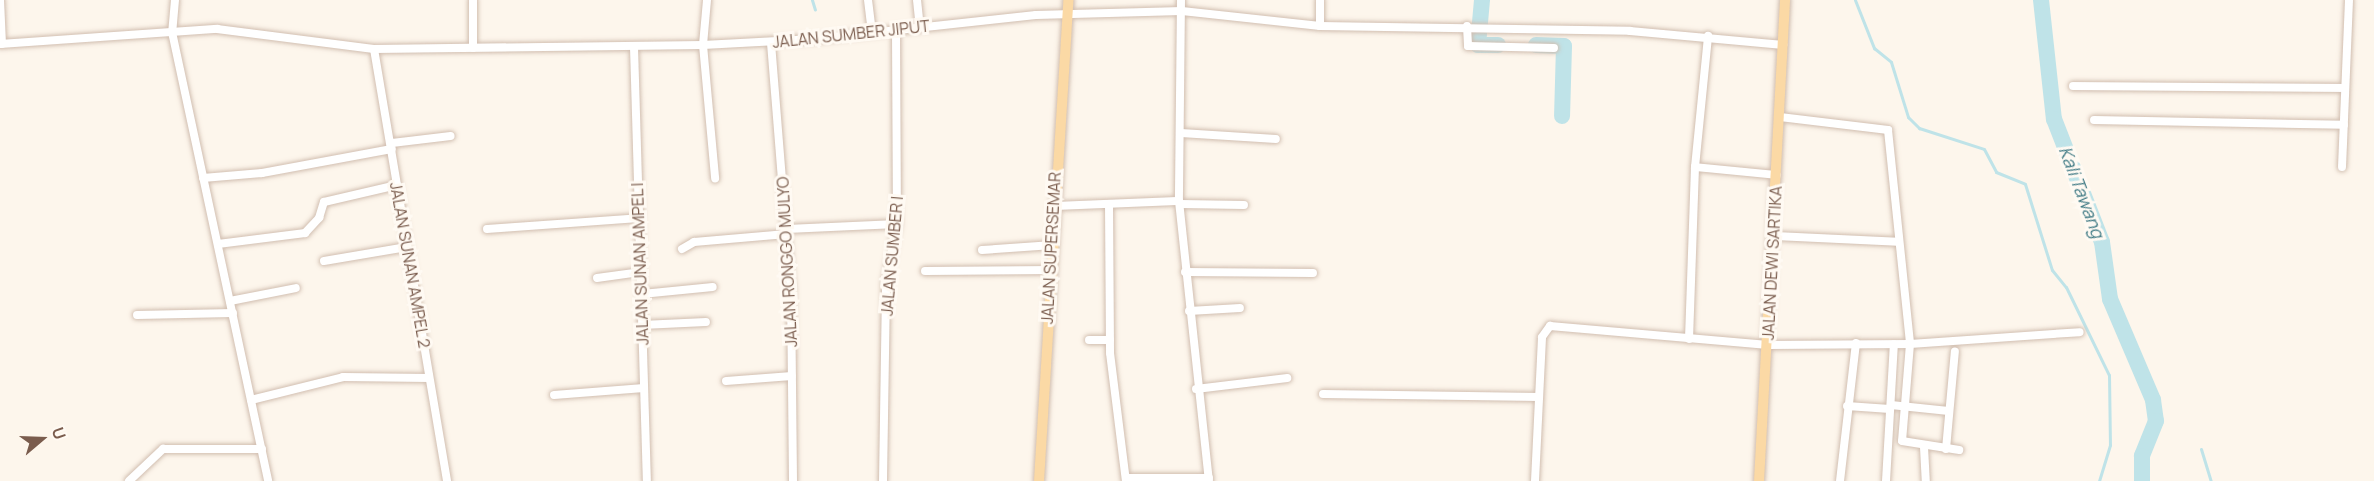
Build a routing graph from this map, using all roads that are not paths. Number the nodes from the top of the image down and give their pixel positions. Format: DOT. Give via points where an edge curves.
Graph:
graph roads {
  1 [pos="0,0"];
  2 [pos="176,0"];
  3 [pos="473,0"];
  4 [pos="708,0"];
  5 [pos="868,0"];
  6 [pos="917,0"];
  7 [pos="1068,0"];
  8 [pos="1181,0"];
  9 [pos="1320,0"];
  10 [pos="1785,0"];
  11 [pos="2349,0"];
  12 [pos="1182,11"];
  13 [pos="1067,14"];
  14 [pos="1320,26"];
  15 [pos="1470,26"];
  16 [pos="920,27"];
  17 [pos="896,30"];
  18 [pos="172,32"];
  19 [pos="872,33"];
  20 [pos="1708,36"];
  21 [pos="771,43"];
  22 [pos="1,44"];
  23 [pos="703,45"];
  24 [pos="1783,45"];
  25 [pos="634,47"];
  26 [pos="473,48"];
  27 [pos="1554,48"];
  28 [pos="374,49"];
  29 [pos="2073,86"];
  30 [pos="2344,88"];
  31 [pos="1780,117"];
  32 [pos="2094,120"];
  33 [pos="2344,125"];
  34 [pos="1182,134"];
  35 [pos="451,136"];
  36 [pos="1276,139"];
  37 [pos="392,146"];
  38 [pos="1695,167"];
  39 [pos="2342,167"];
  40 [pos="1777,175"];
  41 [pos="203,178"];
  42 [pos="715,178"];
  43 [pos="396,185"];
  44 [pos="1180,202"];
  45 [pos="1109,205"];
  46 [pos="1244,205"];
  47 [pos="1053,206"];
  48 [pos="639,218"];
  49 [pos="897,224"];
  50 [pos="487,229"];
  51 [pos="787,232"];
  52 [pos="1774,236"];
  53 [pos="1899,242"];
  54 [pos="218,244"];
  55 [pos="1053,245"];
  56 [pos="407,247"];
  57 [pos="682,249"];
  58 [pos="982,250"];
  59 [pos="324,261"];
  60 [pos="1053,270"];
  61 [pos="925,271"];
  62 [pos="640,272"];
  63 [pos="1185,272"];
  64 [pos="1314,273"];
  65 [pos="597,278"];
  66 [pos="713,286"];
  67 [pos="296,288"];
  68 [pos="641,294"];
  69 [pos="230,301"];
  70 [pos="1240,308"];
  71 [pos="1189,310"];
  72 [pos="233,313"];
  73 [pos="137,315"];
  74 [pos="706,322"];
  75 [pos="642,325"];
  76 [pos="2080,332"];
  77 [pos="1689,339"];
  78 [pos="1089,340"];
  79 [pos="1110,340"];
  80 [pos="1856,343"];
  81 [pos="1894,344"];
  82 [pos="1910,344"];
  83 [pos="1768,345"];
  84 [pos="1954,351"];
  85 [pos="792,376"];
  86 [pos="429,378"];
  87 [pos="1287,378"];
  88 [pos="726,381"];
  89 [pos="644,387"];
  90 [pos="1196,389"];
  91 [pos="1323,394"];
  92 [pos="554,395"];
  93 [pos="1539,397"];
  94 [pos="251,400"];
  95 [pos="1847,406"];
  96 [pos="1906,406"];
  97 [pos="1890,407"];
  98 [pos="1949,411"];
  99 [pos="1924,447"];
  100 [pos="262,449"];
  101 [pos="1946,449"];
  102 [pos="1959,450"];
  103 [pos="1209,479"];
  104 [pos="1126,480"];
  105 [pos="129,481"];
  106 [pos="268,481"];
  107 [pos="447,481"];
  108 [pos="647,481"];
  109 [pos="793,481"];
  110 [pos="883,481"];
  111 [pos="1038,481"];
  112 [pos="1535,481"];
  113 [pos="1759,481"];
  114 [pos="1840,481"];
  115 [pos="1886,481"];
  116 [pos="1926,481"];
  1 -- 22 [label="street"];
  2 -- 18 [label="street"];
  3 -- 26 [label="street"];
  4 -- 23 [label="street"];
  5 -- 19 [label="street"];
  6 -- 16 [label="street"];
  7 -- 13 [label="main road, JALAN SUPERSEMAR"];
  8 -- 12 [label="street"];
  9 -- 14 [label="street"];
  10 -- 24 [label="main road, JALAN DEWI SARTIKA"];
  11 -- 30 [label="street"];
  12 -- 13 [label="street, JALAN SUMBER JIPUT"];
  12 -- 14 [label="street, JALAN SUMBER JIPUT"];
  12 -- 34 [label="street"];
  13 -- 16 [label="street, JALAN SUMBER JIPUT"];
  13 -- 47 [label="main road, JALAN SUPERSEMAR"];
  14 -- 15 [label="street, JALAN SUMBER JIPUT"];
  15 -- 20 [label="street, JALAN SUMBER JIPUT"];
  15 -- 27 [label="street" via="1468,46"];
  16 -- 17 [label="street, JALAN SUMBER JIPUT"];
  17 -- 19 [label="street, JALAN SUMBER JIPUT"];
  17 -- 49 [label="street, JALAN SUMBER I"];
  18 -- 22 [label="street, JALAN SUMBER JIPUT"];
  18 -- 28 [label="street, JALAN SUMBER JIPUT" via="217,29"];
  18 -- 41 [label="street"];
  19 -- 21 [label="street, JALAN SUMBER JIPUT"];
  20 -- 24 [label="street, JALAN SUMBER JIPUT"];
  20 -- 38 [label="street"];
  21 -- 23 [label="street, JALAN SUMBER JIPUT"];
  21 -- 51 [label="street, JALAN RONGGO MULYO"];
  23 -- 25 [label="street, JALAN SUMBER JIPUT"];
  23 -- 42 [label="street"];
  24 -- 31 [label="main road, JALAN DEWI SARTIKA"];
  25 -- 26 [label="street, JALAN SUMBER JIPUT"];
  25 -- 48 [label="street, JALAN SUNAN AMPEL I"];
  26 -- 28 [label="street, JALAN SUMBER JIPUT"];
  28 -- 37 [label="street, JALAN SUNAN AMPEL 2"];
  29 -- 30 [label="street"];
  30 -- 33 [label="street"];
  31 -- 40 [label="main road, JALAN DEWI SARTIKA"];
  31 -- 53 [label="street" via="1888,130"];
  32 -- 33 [label="street"];
  33 -- 39 [label="street"];
  34 -- 36 [label="street"];
  34 -- 44 [label="street"];
  35 -- 37 [label="street"];
  37 -- 41 [label="street" via="262,172"];
  37 -- 43 [label="street, JALAN SUNAN AMPEL 2"];
  38 -- 40 [label="street"];
  38 -- 77 [label="street"];
  40 -- 52 [label="main road, JALAN DEWI SARTIKA"];
  41 -- 54 [label="street"];
  43 -- 54 [label="street" via="324,202 319,218 305,232"];
  43 -- 56 [label="street, JALAN SUNAN AMPEL 2"];
  44 -- 45 [label="street"];
  44 -- 46 [label="street"];
  44 -- 63 [label="street"];
  45 -- 47 [label="street"];
  45 -- 79 [label="street"];
  47 -- 55 [label="main road, JALAN SUPERSEMAR"];
  48 -- 50 [label="street"];
  48 -- 62 [label="street, JALAN SUNAN AMPEL I"];
  49 -- 51 [label="street"];
  49 -- 110 [label="street, JALAN SUMBER I" via="886,283"];
  51 -- 57 [label="street" via="694,242"];
  51 -- 85 [label="street, JALAN RONGGO MULYO"];
  52 -- 53 [label="street"];
  52 -- 83 [label="main road, JALAN DEWI SARTIKA"];
  53 -- 82 [label="street"];
  54 -- 69 [label="street"];
  55 -- 58 [label="street"];
  55 -- 60 [label="main road, JALAN SUPERSEMAR"];
  56 -- 59 [label="street"];
  56 -- 86 [label="street, JALAN SUNAN AMPEL 2"];
  60 -- 61 [label="street"];
  60 -- 111 [label="main road, JALAN SUPERSEMAR"];
  62 -- 65 [label="street"];
  62 -- 68 [label="street, JALAN SUNAN AMPEL I"];
  63 -- 64 [label="street"];
  63 -- 71 [label="street"];
  66 -- 68 [label="street"];
  67 -- 69 [label="street"];
  68 -- 75 [label="street, JALAN SUNAN AMPEL I"];
  69 -- 72 [label="street"];
  70 -- 71 [label="street"];
  71 -- 90 [label="street"];
  72 -- 73 [label="street"];
  72 -- 94 [label="street"];
  74 -- 75 [label="street"];
  75 -- 89 [label="street, JALAN SUNAN AMPEL I"];
  76 -- 82 [label="street"];
  77 -- 83 [label="street"];
  77 -- 93 [label="street" via="1550,326 1542,337"];
  78 -- 79 [label="street"];
  79 -- 104 [label="street"];
  80 -- 81 [label="street"];
  80 -- 83 [label="street"];
  80 -- 95 [label="street"];
  81 -- 82 [label="street"];
  81 -- 97 [label="street"];
  82 -- 96 [label="street"];
  83 -- 113 [label="main road, JALAN DEWI SARTIKA"];
  84 -- 98 [label="street"];
  85 -- 88 [label="street"];
  85 -- 109 [label="street, JALAN RONGGO MULYO"];
  86 -- 94 [label="street" via="343,377"];
  86 -- 107 [label="street, JALAN SUNAN AMPEL 2"];
  87 -- 90 [label="street"];
  89 -- 92 [label="street"];
  89 -- 108 [label="street, JALAN SUNAN AMPEL I"];
  90 -- 103 [label="street"];
  91 -- 93 [label="street"];
  93 -- 112 [label="street"];
  94 -- 100 [label="street"];
  95 -- 97 [label="street"];
  95 -- 114 [label="street"];
  96 -- 97 [label="street"];
  96 -- 98 [label="street"];
  96 -- 99 [label="street" via="1902,441"];
  97 -- 115 [label="street"];
  98 -- 101 [label="street"];
  99 -- 101 [label="street"];
  99 -- 116 [label="street"];
  100 -- 105 [label="street" via="163,449"];
  100 -- 106 [label="street"];
  101 -- 102 [label="street"];
  103 -- 104 [label="street"];
}
